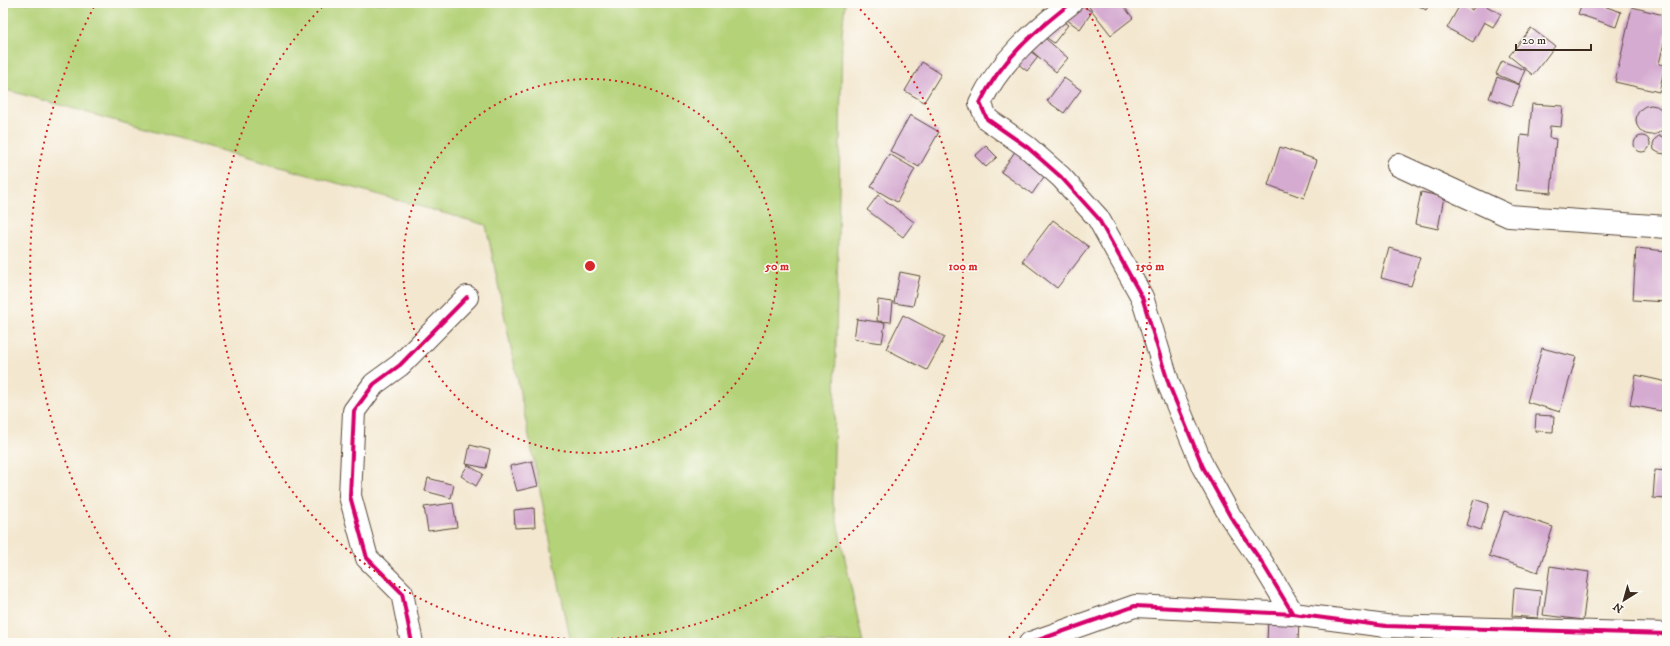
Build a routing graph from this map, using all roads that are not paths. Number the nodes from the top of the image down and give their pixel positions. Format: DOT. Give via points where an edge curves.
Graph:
graph roads {
  1 [pos="1071,3"];
  2 [pos="1398,165"];
  3 [pos="1667,227"];
  4 [pos="468,297"];
  5 [pos="1293,614"];
  6 [pos="1667,634"];
  7 [pos="412,643"];
  8 [pos="1030,643"];
  1 -- 5 [label="street" via="1009,57 988,86 980,103 987,119 1027,147 1061,177 1098,218 1142,297 1169,385 1203,467 1230,516"];
  2 -- 3 [label="street" via="1509,216"];
  4 -- 7 [label="street" via="400,365 374,384 354,411 350,496 367,558 402,593"];
  5 -- 6 [label="street" via="1386,626"];
  5 -- 8 [label="street" via="1135,606"];
}
